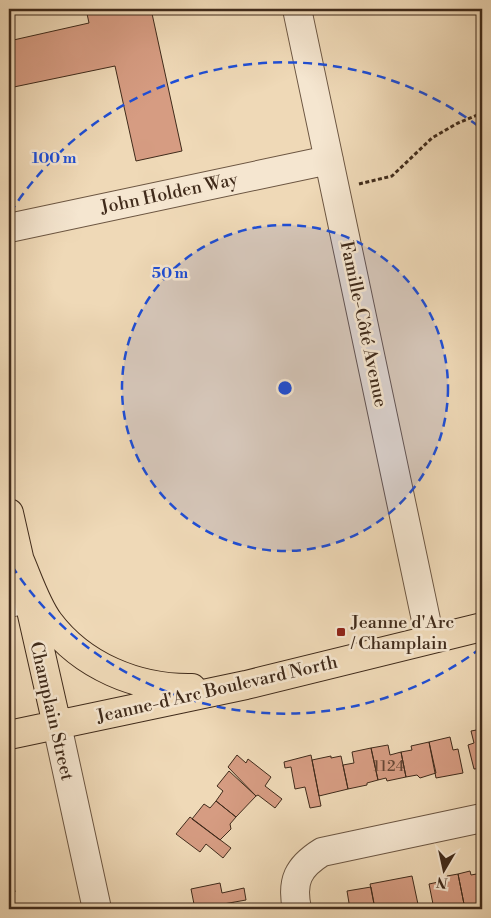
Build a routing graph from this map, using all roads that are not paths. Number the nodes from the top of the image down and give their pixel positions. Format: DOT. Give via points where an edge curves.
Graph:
graph roads {
  1 [pos="297,9"];
  2 [pos="328,160"];
  3 [pos="9,228"];
  4 [pos="9,513"];
  5 [pos="18,556"];
  6 [pos="18,600"];
  7 [pos="482,627"];
  8 [pos="430,639"];
  9 [pos="246,685"];
  10 [pos="57,725"];
  11 [pos="9,735"];
  12 [pos="482,818"];
  13 [pos="96,909"];
  14 [pos="297,909"];
  1 -- 2 [label="street, Famille-Côté Avenue"];
  2 -- 3 [label="street, John Holden Way"];
  2 -- 8 [label="street, Famille-Côté Avenue"];
  4 -- 5 [label="main road, Champlain Street"];
  5 -- 6 [label="main road, Champlain Street"];
  5 -- 9 [label="main road" via="48,621 76,652 106,669 160,686 212,688"];
  6 -- 10 [label="main road, Champlain Street"];
  7 -- 8 [label="main road, Jeanne-d'Arc Boulevard North"];
  8 -- 9 [label="main road, Jeanne-d'Arc Boulevard North"];
  9 -- 10 [label="main road, Jeanne-d'Arc Boulevard North"];
  10 -- 11 [label="main road, Jeanne-d'Arc Boulevard North"];
  10 -- 13 [label="street, Champlain Street"];
  12 -- 14 [label="street" via="322,852 309,860 298,873 294,889"];
}
